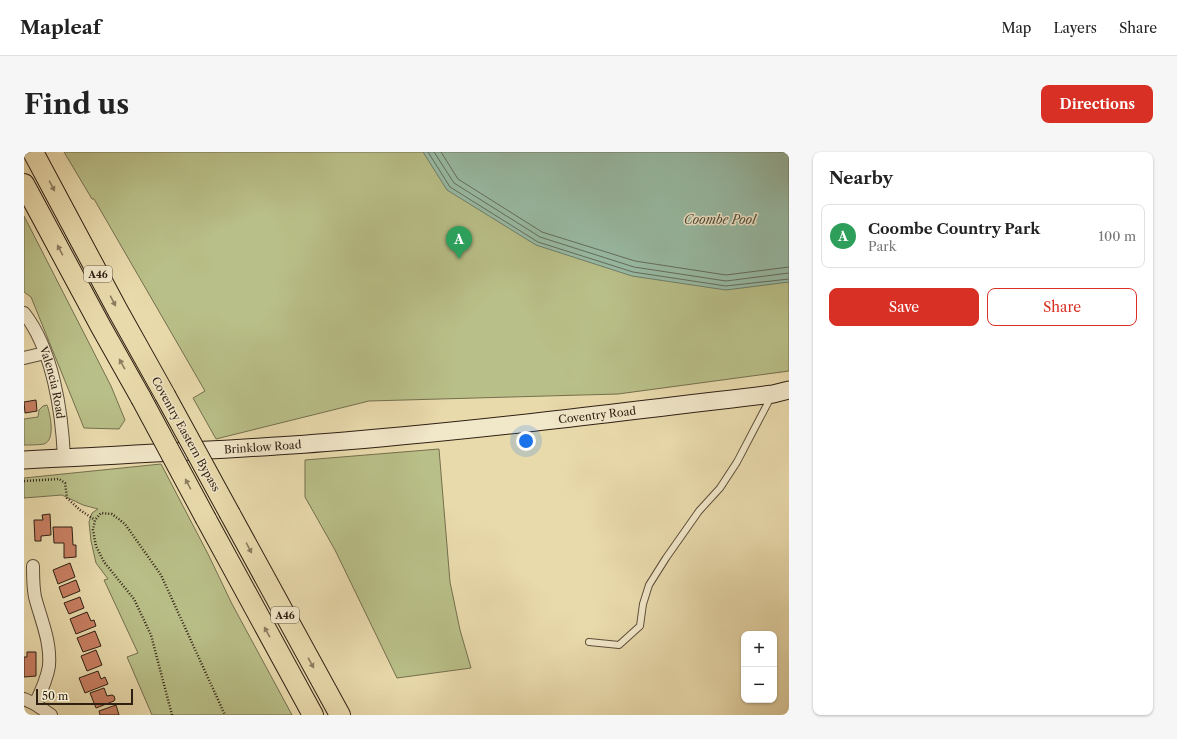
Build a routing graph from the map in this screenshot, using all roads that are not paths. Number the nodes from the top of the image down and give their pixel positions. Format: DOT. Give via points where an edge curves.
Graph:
graph roads {
  1 [pos="33,152"];
  2 [pos="24,184"];
  3 [pos="24,314"];
  4 [pos="45,353"];
  5 [pos="24,358"];
  6 [pos="781,392"];
  7 [pos="405,436"];
  8 [pos="64,458"];
  9 [pos="24,460"];
  10 [pos="30,574"];
  11 [pos="589,642"];
  12 [pos="30,701"];
  13 [pos="52,715"];
  14 [pos="313,715"];
  15 [pos="340,715"];
  1 -- 15 [label="highway, Coventry Eastern Bypass / A46, one-way, bridge"];
  14 -- 2 [label="highway, Coventry Eastern Bypass / A46, one-way, bridge"];
  3 -- 4 [label="street, Valencia Road" via="35,329"];
  4 -- 5 [label="street"];
  4 -- 8 [label="street, Valencia Road" via="59,406"];
  6 -- 7 [label="main road, Coventry Road"];
  6 -- 11 [label="lane" via="720,488 699,511 649,585 640,626 619,645"];
  7 -- 8 [label="main road, Brinklow Road" via="236,450"];
  8 -- 9 [label="main road, Brinklow Road"];
  10 -- 12 [label="street" via="47,637 49,657 46,676"];
  12 -- 13 [label="street"];
}
